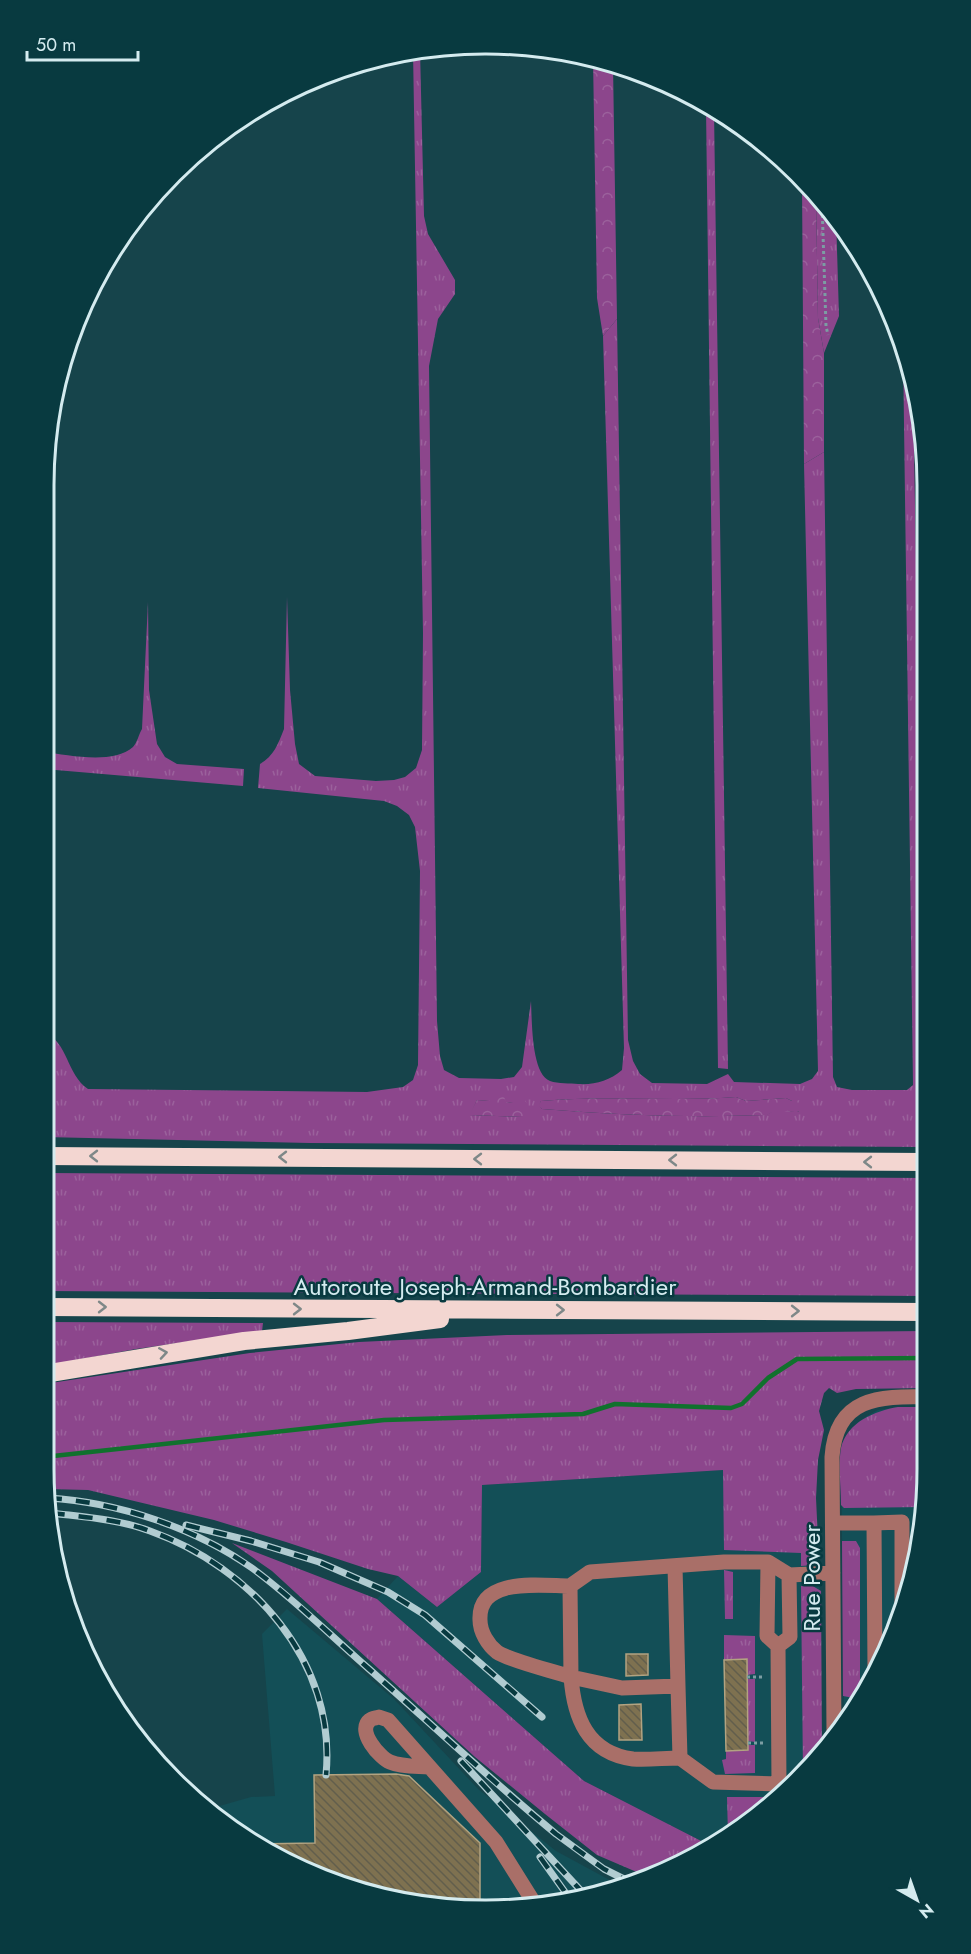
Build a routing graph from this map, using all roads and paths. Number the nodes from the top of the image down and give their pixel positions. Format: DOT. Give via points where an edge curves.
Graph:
graph roads {
  1 [pos="822,216"];
  2 [pos="828,335"];
  3 [pos="54,1156"];
  4 [pos="917,1162"];
  5 [pos="54,1307"];
  6 [pos="502,1310"];
  7 [pos="917,1312"];
  8 [pos="54,1372"];
  9 [pos="917,1397"];
  10 [pos="874,1522"];
  11 [pos="833,1523"];
  12 [pos="768,1562"];
  13 [pos="675,1566"];
  14 [pos="833,1573"];
  15 [pos="789,1575"];
  16 [pos="902,1580"];
  17 [pos="570,1586"];
  18 [pos="778,1646"];
  19 [pos="875,1655"];
  20 [pos="571,1677"];
  21 [pos="747,1677"];
  22 [pos="755,1677"];
  23 [pos="678,1686"];
  24 [pos="838,1717"];
  25 [pos="748,1743"];
  26 [pos="755,1743"];
  27 [pos="680,1758"];
  28 [pos="429,1767"];
  29 [pos="786,1779"];
  30 [pos="780,1784"];
  31 [pos="531,1897"];
  1 -- 2 [label="path"];
  4 -- 3 [label="highway, one-way"];
  5 -- 6 [label="highway, Autoroute Joseph-Armand-Bombardier, one-way"];
  6 -- 7 [label="highway, Autoroute Joseph-Armand-Bombardier, one-way"];
  8 -- 6 [label="highway, one-way" via="244,1341 348,1332"];
  9 -- 11 [label="street, Rue Power" via="875,1399 849,1413 840,1424 832,1456"];
  10 -- 11 [label="street"];
  10 -- 16 [label="street" via="902,1522"];
  10 -- 19 [label="street"];
  11 -- 14 [label="street, Rue Power"];
  12 -- 13 [label="street"];
  12 -- 15 [label="street"];
  12 -- 18 [label="street" via="767,1636"];
  13 -- 17 [label="street" via="590,1572"];
  13 -- 23 [label="street"];
  14 -- 15 [label="street"];
  14 -- 24 [label="street, Rue Power"];
  15 -- 18 [label="street" via="790,1637"];
  17 -- 20 [label="street"];
  17 -- 20 [label="street" via="507,1587 492,1595 480,1614 480,1625 498,1652"];
  18 -- 29 [label="street"];
  20 -- 23 [label="street" via="622,1688"];
  20 -- 27 [label="street" via="577,1713 586,1731 604,1749 633,1759"];
  21 -- 22 [label="path"];
  23 -- 27 [label="street"];
  25 -- 26 [label="path"];
  27 -- 30 [label="street" via="713,1782"];
  28 -- 31 [label="street" via="496,1842"];
}
